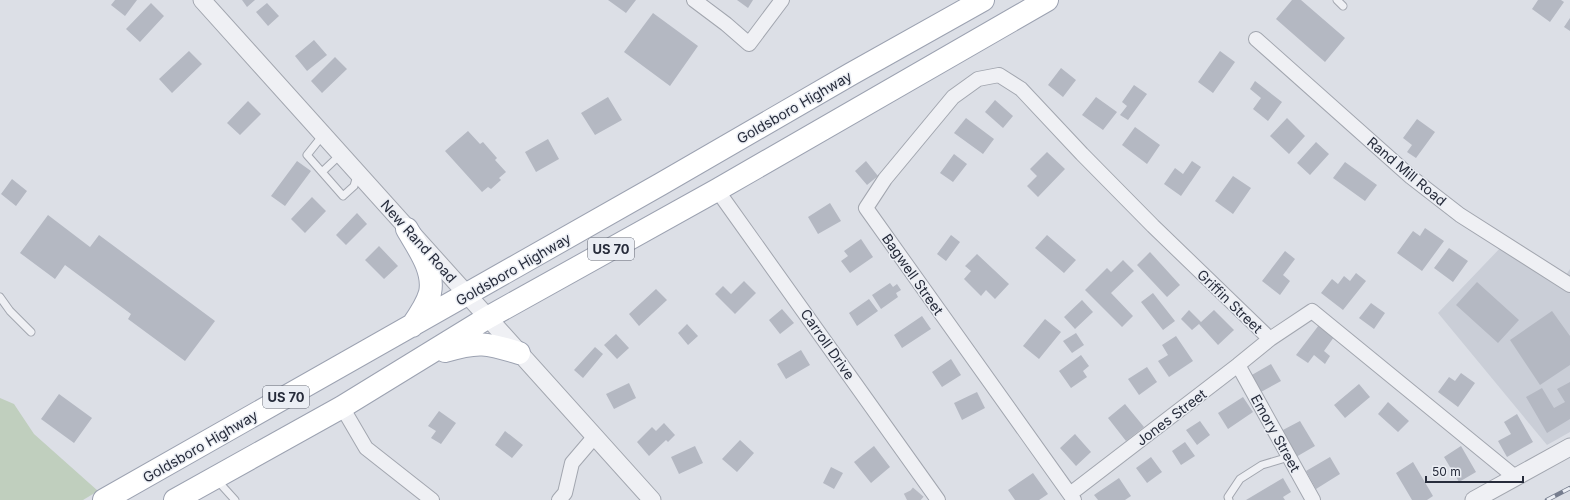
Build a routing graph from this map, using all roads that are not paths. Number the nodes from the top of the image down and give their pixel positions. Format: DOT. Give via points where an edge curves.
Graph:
graph roads {
  1 [pos="202,0"];
  2 [pos="694,0"];
  3 [pos="782,0"];
  4 [pos="983,0"];
  5 [pos="1047,0"];
  6 [pos="1337,0"];
  7 [pos="1343,6"];
  8 [pos="1256,40"];
  9 [pos="1002,77"];
  10 [pos="323,135"];
  11 [pos="341,154"];
  12 [pos="322,172"];
  13 [pos="360,175"];
  14 [pos="717,190"];
  15 [pos="407,229"];
  16 [pos="1570,286"];
  17 [pos="467,295"];
  18 [pos="0,297"];
  19 [pos="487,318"];
  20 [pos="412,326"];
  21 [pos="31,332"];
  22 [pos="1270,339"];
  23 [pos="519,353"];
  24 [pos="419,360"];
  25 [pos="1238,365"];
  26 [pos="342,407"];
  27 [pos="595,436"];
  28 [pos="1570,447"];
  29 [pos="1289,457"];
  30 [pos="1515,477"];
  31 [pos="215,478"];
  32 [pos="1072,497"];
  33 [pos="104,500"];
  34 [pos="175,500"];
  35 [pos="235,500"];
  36 [pos="432,500"];
  37 [pos="560,500"];
  38 [pos="652,500"];
  39 [pos="938,500"];
  40 [pos="1229,500"];
  41 [pos="1313,500"];
  42 [pos="1474,500"];
  1 -- 10 [label="street, New Rand Road"];
  2 -- 3 [label="street" via="749,44"];
  4 -- 17 [label="main road, Goldsboro Highway / US 70"];
  5 -- 14 [label="main road, US 70"];
  6 -- 7 [label="lane"];
  8 -- 16 [label="street, Rand Mill Road" via="1417,182 1460,215"];
  9 -- 22 [label="street, Griffin Street" via="1021,89 1153,226"];
  9 -- 32 [label="street, Bagwell Street" via="999,75 978,79 953,97 886,179 866,208"];
  10 -- 11 [label="street, New Rand Road"];
  10 -- 12 [label="lane" via="307,155"];
  11 -- 12 [label="lane"];
  11 -- 13 [label="street, New Rand Road"];
  12 -- 13 [label="lane" via="343,196 354,186"];
  13 -- 15 [label="street, New Rand Road"];
  14 -- 19 [label="main road, US 70"];
  14 -- 39 [label="street, Carroll Drive"];
  15 -- 17 [label="street, New Rand Road"];
  15 -- 20 [label="main road" via="425,262 431,284 430,293"];
  17 -- 19 [label="street, New Rand Road"];
  17 -- 20 [label="main road, Goldsboro Highway / US 70"];
  18 -- 21 [label="lane"];
  19 -- 23 [label="street, New Rand Road"];
  19 -- 24 [label="main road, US 70"];
  20 -- 33 [label="main road, Goldsboro Highway / US 70"];
  22 -- 25 [label="street, Jones Street"];
  22 -- 30 [label="street, Griffin Street" via="1312,311"];
  23 -- 24 [label="main road" via="490,344 469,344"];
  23 -- 27 [label="street, New Rand Road"];
  24 -- 26 [label="main road, US 70"];
  25 -- 29 [label="street, Emory Street"];
  25 -- 32 [label="street, Jones Street"];
  26 -- 31 [label="main road, US 70"];
  26 -- 36 [label="street" via="366,448"];
  27 -- 37 [label="street" via="572,463 565,493"];
  27 -- 38 [label="street, New Rand Road"];
  28 -- 30 [label="street"];
  29 -- 40 [label="lane" via="1262,465 1240,478 1228,497"];
  29 -- 41 [label="street, Emory Street"];
  30 -- 42 [label="street"];
  31 -- 34 [label="main road, US 70"];
  31 -- 35 [label="lane"];
}
